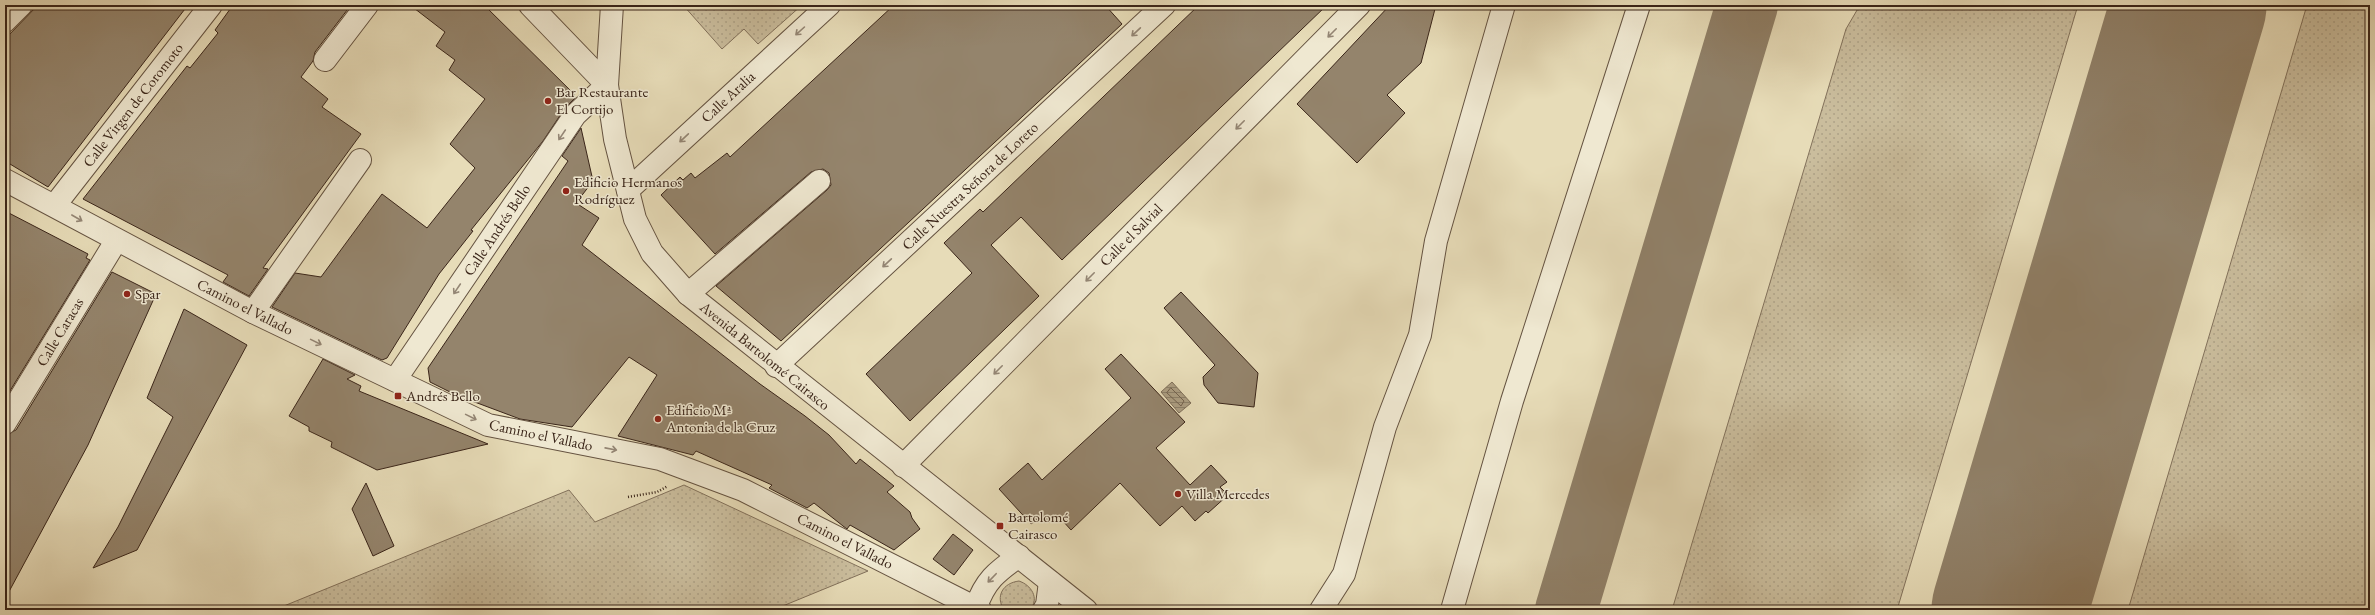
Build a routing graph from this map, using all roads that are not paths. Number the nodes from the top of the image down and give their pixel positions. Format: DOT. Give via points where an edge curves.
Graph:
graph roads {
  1 [pos="21,5"];
  2 [pos="211,5"];
  3 [pos="367,5"];
  4 [pos="530,5"];
  5 [pos="612,5"];
  6 [pos="829,5"];
  7 [pos="1164,5"];
  8 [pos="1359,5"];
  9 [pos="1504,5"];
  10 [pos="1639,5"];
  11 [pos="5,21"];
  12 [pos="325,60"];
  13 [pos="607,86"];
  14 [pos="360,160"];
  15 [pos="5,180"];
  16 [pos="819,181"];
  17 [pos="628,190"];
  18 [pos="55,205"];
  19 [pos="116,240"];
  20 [pos="688,294"];
  21 [pos="253,312"];
  22 [pos="776,366"];
  23 [pos="395,380"];
  24 [pos="5,423"];
  25 [pos="903,466"];
  26 [pos="1019,556"];
  27 [pos="1050,582"];
  28 [pos="978,609"];
  29 [pos="1044,610"];
  30 [pos="1086,610"];
  31 [pos="1321,610"];
  32 [pos="1452,610"];
  1 -- 11 [label="street"];
  2 -- 18 [label="street, Calle Virgen de Coromoto"];
  3 -- 12 [label="street"];
  4 -- 13 [label="street"];
  5 -- 13 [label="street, Avenida Bartolomé Cairasco"];
  6 -- 17 [label="street, Calle Aralia, one-way"];
  7 -- 22 [label="street, Calle Nuestra Señora de Loreto, one-way"];
  8 -- 25 [label="street, Calle el Salvial, one-way"];
  9 -- 31 [label="street" via="1436,241 1420,335 1385,427 1344,574"];
  10 -- 32 [label="street" via="1512,401"];
  13 -- 17 [label="street, Avenida Bartolomé Cairasco" via="615,140"];
  13 -- 23 [label="street, Calle Andrés Bello, one-way" via="575,115"];
  14 -- 21 [label="street"];
  15 -- 18 [label="street, Camino el Vallado"];
  16 -- 20 [label="street"];
  17 -- 20 [label="street, Avenida Bartolomé Cairasco" via="635,219 652,253"];
  18 -- 19 [label="street, Camino el Vallado, one-way"];
  19 -- 21 [label="street, Camino el Vallado"];
  19 -- 24 [label="street, Calle Caracas"];
  20 -- 22 [label="street, Avenida Bartolomé Cairasco"];
  21 -- 23 [label="street, Camino el Vallado, one-way"];
  22 -- 25 [label="street, Avenida Bartolomé Cairasco"];
  23 -- 28 [label="street, Camino el Vallado, one-way" via="488,425 660,459 744,490"];
  25 -- 26 [label="street, Avenida Bartolomé Cairasco"];
  26 -- 27 [label="street, Avenida Bartolomé Cairasco"];
  26 -- 28 [label="street, one-way" via="1002,568 983,588"];
  27 -- 29 [label="street" via="1048,605"];
  27 -- 30 [label="street, Avenida Bartolomé Cairasco"];
}
